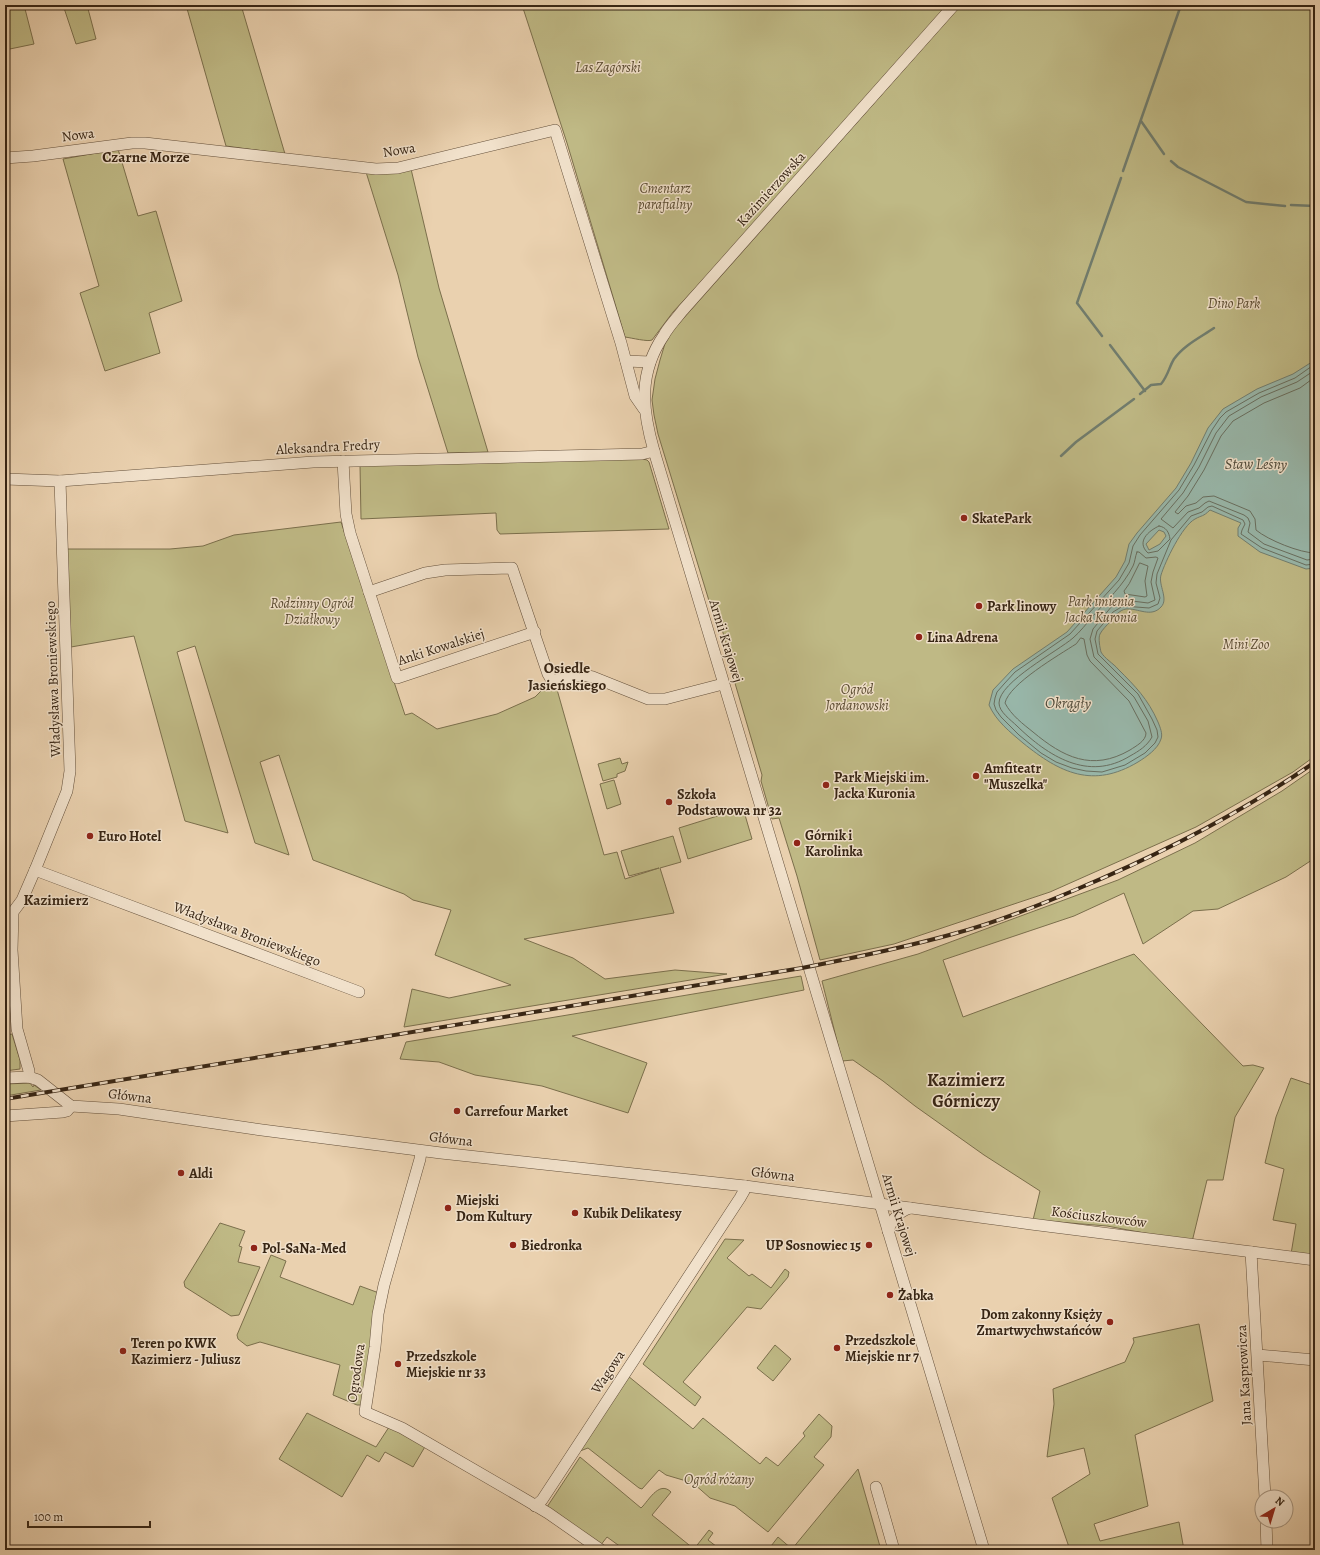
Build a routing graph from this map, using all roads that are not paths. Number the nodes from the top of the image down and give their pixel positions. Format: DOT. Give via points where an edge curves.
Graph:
graph roads {
  1 [pos="954,5"];
  2 [pos="5,158"];
  3 [pos="626,361"];
  4 [pos="650,362"];
  5 [pos="644,409"];
  6 [pos="654,451"];
  7 [pos="343,461"];
  8 [pos="5,479"];
  9 [pos="60,481"];
  10 [pos="369,592"];
  11 [pos="535,632"];
  12 [pos="723,684"];
  13 [pos="35,870"];
  14 [pos="9,910"];
  15 [pos="359,992"];
  16 [pos="29,1077"];
  17 [pos="5,1078"];
  18 [pos="71,1106"];
  19 [pos="5,1116"];
  20 [pos="421,1151"];
  21 [pos="745,1186"];
  22 [pos="880,1204"];
  23 [pos="910,1208"];
  24 [pos="888,1231"];
  25 [pos="1252,1252"];
  26 [pos="1315,1260"];
  27 [pos="1258,1355"];
  28 [pos="1315,1360"];
  29 [pos="876,1487"];
  30 [pos="1265,1489"];
  31 [pos="535,1506"];
  32 [pos="1266,1529"];
  33 [pos="601,1550"];
  34 [pos="894,1550"];
  35 [pos="984,1550"];
  36 [pos="1267,1550"];
  1 -- 4 [label="street, Kazimierzowska" via="683,310 663,335"];
  2 -- 3 [label="street, Nowa" via="145,143 376,169 398,168 555,130"];
  3 -- 4 [label="street"];
  3 -- 5 [label="street, Nowa" via="635,396"];
  4 -- 5 [label="street, Kazimierzowska" via="645,382"];
  5 -- 6 [label="street, Armii Krajowej"];
  6 -- 7 [label="street, Aleksandra Fredry" via="642,454"];
  6 -- 12 [label="street, Armii Krajowej"];
  7 -- 9 [label="street, Aleksandra Fredry"];
  7 -- 10 [label="street, Anki Kowalskiej" via="346,514"];
  8 -- 9 [label="street, Aleksandra Fredry"];
  9 -- 13 [label="street, Władysława Broniewskiego" via="70,771 67,791"];
  10 -- 11 [label="street" via="446,570 512,568"];
  10 -- 11 [label="street, Anki Kowalskiej" via="397,678"];
  11 -- 12 [label="street" via="548,674 555,680 582,674 648,699 657,700"];
  12 -- 22 [label="street, Armii Krajowej"];
  13 -- 14 [label="street, Władysława Broniewskiego" via="22,900"];
  13 -- 15 [label="street, Władysława Broniewskiego"];
  14 -- 16 [label="street, Władysława Broniewskiego" via="17,1029"];
  16 -- 17 [label="street"];
  16 -- 18 [label="street" via="38,1080"];
  18 -- 19 [label="street" via="63,1112"];
  18 -- 20 [label="street, Główna" via="119,1109"];
  20 -- 21 [label="street, Główna"];
  20 -- 31 [label="street, Ogrodowa" via="384,1286 365,1412 402,1428"];
  21 -- 22 [label="street, Główna"];
  21 -- 31 [label="street, Wagowa" via="740,1198 634,1360 542,1500"];
  22 -- 23 [label="street, Kościuszkowców"];
  22 -- 24 [label="street, Armii Krajowej"];
  23 -- 24 [label="street" via="903,1210 894,1218"];
  23 -- 25 [label="street, Kościuszkowców"];
  24 -- 35 [label="street, Armii Krajowej"];
  25 -- 26 [label="street, Kościuszkowców"];
  25 -- 27 [label="street, Jana Kasprowicza"];
  27 -- 28 [label="street"];
  27 -- 30 [label="street, Jana Kasprowicza"];
  29 -- 34 [label="street"];
  31 -- 33 [label="street"];
  32 -- 36 [label="street"];
}
